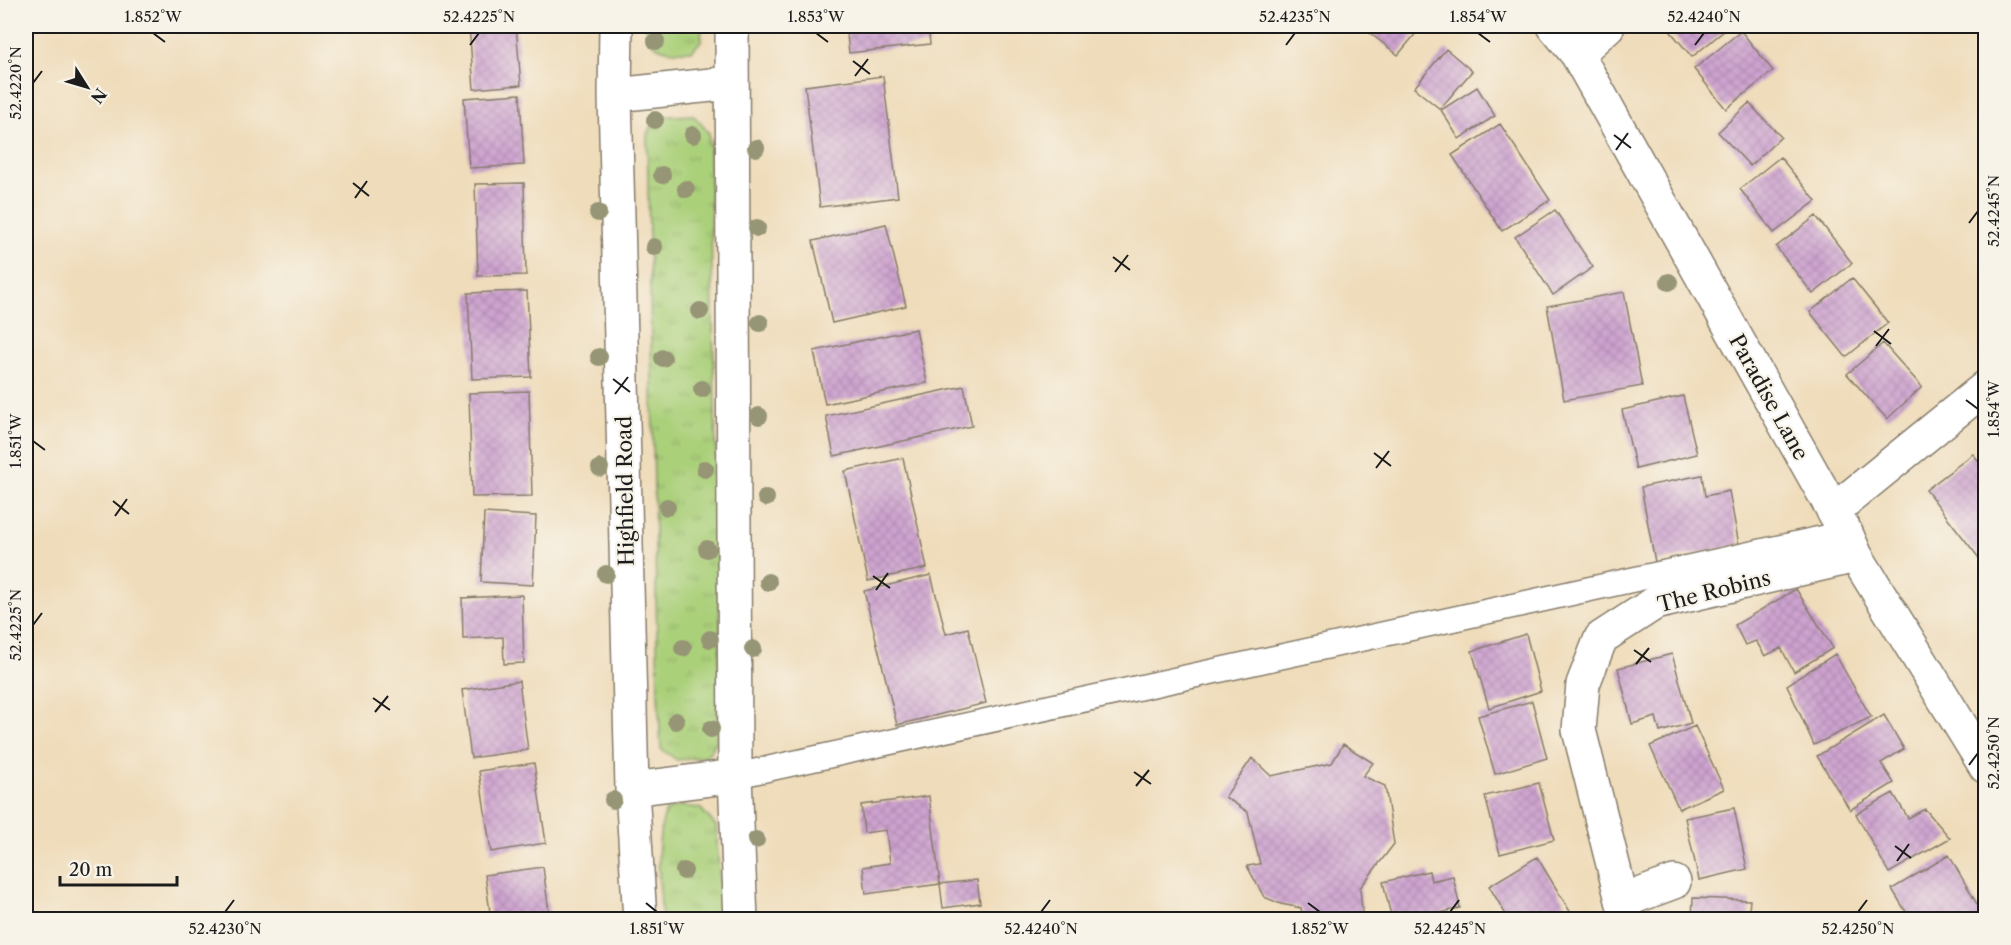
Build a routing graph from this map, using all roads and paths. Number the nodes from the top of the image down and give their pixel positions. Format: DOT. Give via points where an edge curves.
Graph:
graph roads {
  1 [pos="616,26"];
  2 [pos="732,26"];
  3 [pos="1554,26"];
  4 [pos="1608,26"];
  5 [pos="1576,54"];
  6 [pos="731,83"];
  7 [pos="615,94"];
  8 [pos="1986,387"];
  9 [pos="1845,533"];
  10 [pos="1986,767"];
  11 [pos="735,776"];
  12 [pos="632,789"];
  13 [pos="1674,882"];
  14 [pos="1625,910"];
  15 [pos="640,920"];
  16 [pos="741,920"];
  1 -- 7 [label="street, Highfield Road"];
  2 -- 6 [label="street"];
  3 -- 5 [label="street, Paradise Lane"];
  4 -- 5 [label="street"];
  5 -- 9 [label="street, Paradise Lane"];
  6 -- 7 [label="street"];
  6 -- 11 [label="street"];
  7 -- 12 [label="street, Highfield Road"];
  8 -- 9 [label="street"];
  9 -- 10 [label="street, Paradise Lane"];
  9 -- 11 [label="lane"];
  9 -- 14 [label="street, The Robins" via="1655,603 1601,638 1583,684 1579,730"];
  11 -- 12 [label="street"];
  11 -- 16 [label="street"];
  12 -- 15 [label="street, Highfield Road"];
  13 -- 14 [label="street, The Robins"];
}
